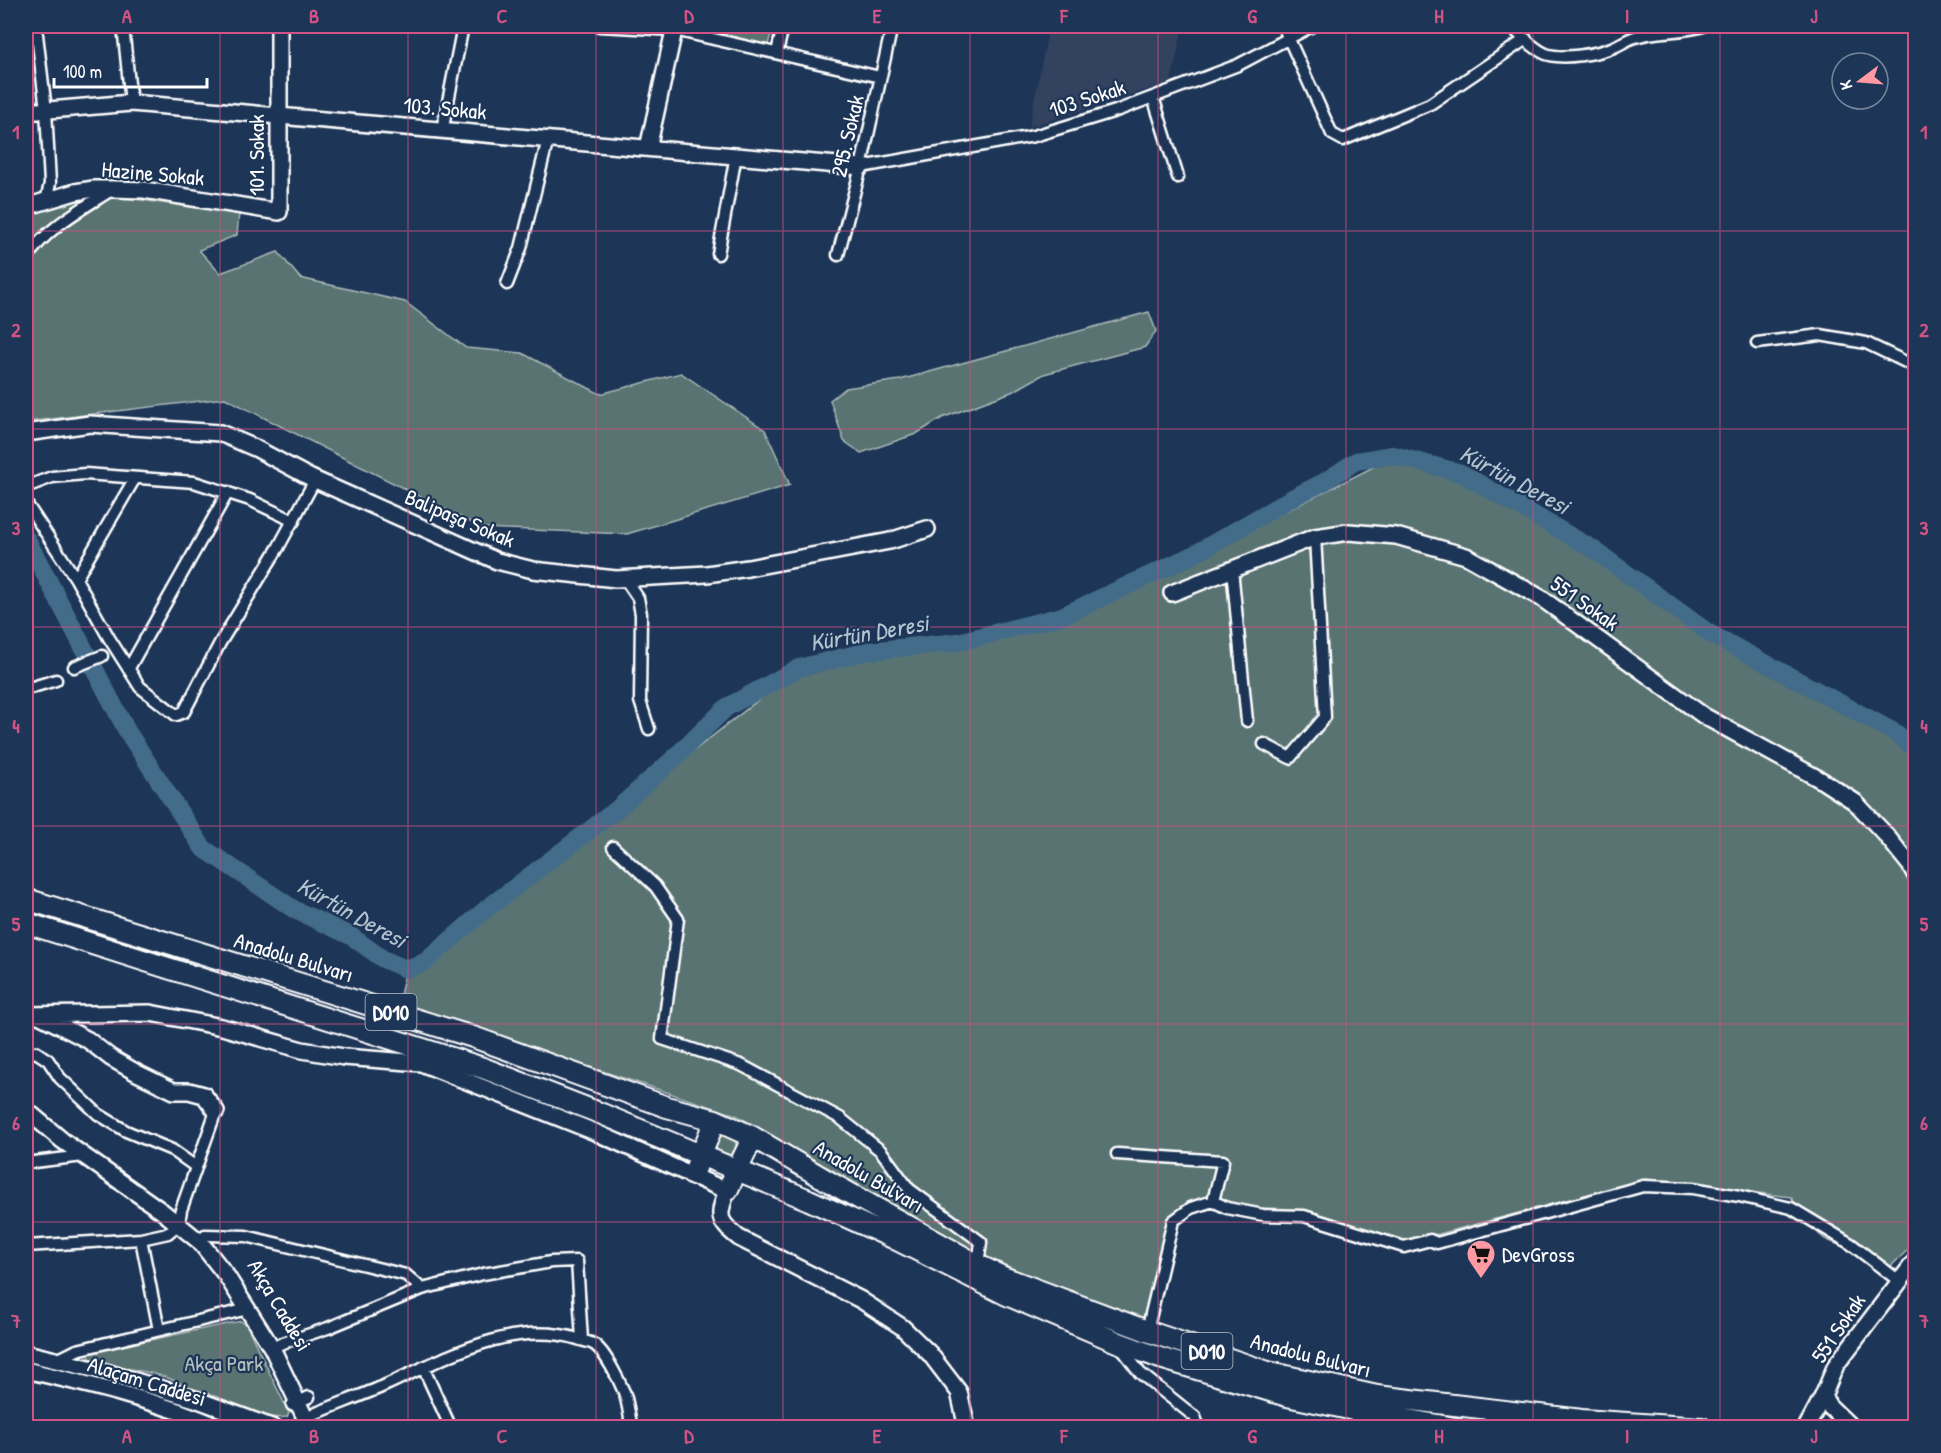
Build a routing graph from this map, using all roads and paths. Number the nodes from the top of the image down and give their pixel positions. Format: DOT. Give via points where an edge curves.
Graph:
graph roads {
  1 [pos="36,26"];
  2 [pos="123,26"];
  3 [pos="279,26"];
  4 [pos="463,26"];
  5 [pos="599,26"];
  6 [pos="783,26"];
  7 [pos="892,26"];
  8 [pos="1283,26"];
  9 [pos="1312,26"];
  10 [pos="1510,26"];
  11 [pos="1703,26"];
  12 [pos="675,28"];
  13 [pos="1289,38"];
  14 [pos="1526,39"];
  15 [pos="777,53"];
  16 [pos="880,77"];
  17 [pos="1153,97"];
  18 [pos="131,103"];
  19 [pos="46,110"];
  20 [pos="26,112"];
  21 [pos="279,115"];
  22 [pos="442,132"];
  23 [pos="548,139"];
  24 [pos="648,148"];
  25 [pos="735,155"];
  26 [pos="861,166"];
  27 [pos="1178,177"];
  28 [pos="113,189"];
  29 [pos="46,202"];
  30 [pos="26,207"];
  31 [pos="279,212"];
  32 [pos="718,254"];
  33 [pos="838,255"];
  34 [pos="26,259"];
  35 [pos="507,284"];
  36 [pos="1757,343"];
  37 [pos="1916,367"];
  38 [pos="26,433"];
  39 [pos="135,478"];
  40 [pos="315,480"];
  41 [pos="26,487"];
  42 [pos="228,492"];
  43 [pos="26,503"];
  44 [pos="294,521"];
  45 [pos="927,529"];
  46 [pos="1315,537"];
  47 [pos="1232,569"];
  48 [pos="76,579"];
  49 [pos="624,579"];
  50 [pos="1172,593"];
  51 [pos="102,656"];
  52 [pos="74,667"];
  53 [pos="129,668"];
  54 [pos="56,680"];
  55 [pos="26,689"];
  56 [pos="1247,721"];
  57 [pos="649,729"];
  58 [pos="1264,744"];
  59 [pos="613,847"];
  60 [pos="1916,876"];
  61 [pos="26,899"];
  62 [pos="26,923"];
  63 [pos="32,1015"];
  64 [pos="26,1053"];
  65 [pos="26,1110"];
  66 [pos="216,1111"];
  67 [pos="715,1120"];
  68 [pos="753,1137"];
  69 [pos="1117,1154"];
  70 [pos="83,1156"];
  71 [pos="701,1156"];
  72 [pos="26,1163"];
  73 [pos="196,1167"];
  74 [pos="738,1171"];
  75 [pos="693,1175"];
  76 [pos="728,1191"];
  77 [pos="1213,1202"];
  78 [pos="179,1224"];
  79 [pos="205,1235"];
  80 [pos="141,1239"];
  81 [pos="26,1246"];
  82 [pos="1916,1260"];
  83 [pos="978,1265"];
  84 [pos="1899,1281"];
  85 [pos="422,1289"];
  86 [pos="248,1309"];
  87 [pos="159,1330"];
  88 [pos="1147,1331"];
  89 [pos="582,1340"];
  90 [pos="1117,1342"];
  91 [pos="276,1346"];
  92 [pos="26,1353"];
  93 [pos="55,1361"];
  94 [pos="423,1368"];
  95 [pos="26,1370"];
  96 [pos="1823,1396"];
  97 [pos="190,1421"];
  98 [pos="313,1423"];
  99 [pos="221,1428"];
  100 [pos="274,1428"];
  101 [pos="451,1428"];
  102 [pos="632,1428"];
  103 [pos="967,1428"];
  104 [pos="1199,1428"];
  105 [pos="1455,1428"];
  106 [pos="1702,1428"];
  107 [pos="1806,1428"];
  108 [pos="1852,1428"];
  1 -- 19 [label="street"];
  2 -- 18 [label="street"];
  3 -- 21 [label="street, 101. Sokak"];
  4 -- 22 [label="street"];
  5 -- 12 [label="street"];
  6 -- 15 [label="street"];
  7 -- 16 [label="street, 295. Sokak"];
  8 -- 13 [label="street"];
  9 -- 13 [label="street, 103 Sokak"];
  10 -- 14 [label="street"];
  11 -- 14 [label="street" via="1636,37 1582,55 1546,54"];
  12 -- 15 [label="street"];
  12 -- 24 [label="street"];
  13 -- 14 [label="street" via="1332,134 1343,140 1430,104"];
  13 -- 17 [label="street, 103 Sokak" via="1238,64"];
  15 -- 16 [label="street"];
  16 -- 26 [label="street, 295. Sokak"];
  17 -- 26 [label="street, 103 Sokak" via="1034,136"];
  17 -- 27 [label="street"];
  18 -- 19 [label="street, 103. Sokak"];
  18 -- 21 [label="street, 103. Sokak"];
  19 -- 20 [label="street, 103. Sokak"];
  19 -- 29 [label="street" via="50,183"];
  21 -- 22 [label="street, 103. Sokak"];
  21 -- 31 [label="street, 101. Sokak"];
  22 -- 23 [label="street, 103. Sokak"];
  23 -- 24 [label="street, 103. Sokak"];
  23 -- 35 [label="street"];
  24 -- 25 [label="street, 103. Sokak"];
  25 -- 26 [label="street, 103. Sokak"];
  25 -- 32 [label="street"];
  26 -- 33 [label="street, 295. Sokak"];
  28 -- 29 [label="street, Hazine Sokak" via="75,192"];
  28 -- 31 [label="street, Hazine Sokak" via="144,190"];
  28 -- 34 [label="street" via="51,229"];
  29 -- 30 [label="street, Hazine Sokak"];
  36 -- 37 [label="street" via="1820,335 1866,343"];
  38 -- 40 [label="street, Balipaşa Sokak" via="90,424 220,433"];
  39 -- 41 [label="street" via="84,474 52,477"];
  39 -- 42 [label="street" via="194,482"];
  39 -- 48 [label="street"];
  40 -- 44 [label="street"];
  40 -- 49 [label="street, Balipaşa Sokak" via="497,561 533,570"];
  42 -- 44 [label="street"];
  42 -- 53 [label="street"];
  43 -- 48 [label="street"];
  44 -- 53 [label="street" via="220,643 184,712 177,715 155,700 140,687"];
  45 -- 49 [label="street, Balipaşa Sokak" via="890,541 748,568"];
  46 -- 47 [label="street, 551 Sokak"];
  46 -- 58 [label="street" via="1325,717 1290,758"];
  46 -- 60 [label="street, 551 Sokak" via="1349,531 1396,536 1466,556 1541,598 1704,716 1856,802 1886,834"];
  47 -- 50 [label="street, 551 Sokak"];
  47 -- 56 [label="street"];
  48 -- 53 [label="street"];
  49 -- 57 [label="street" via="638,598 641,614 640,701"];
  51 -- 52 [label="street"];
  54 -- 55 [label="street"];
  59 -- 83 [label="street" via="655,886 678,919 662,1039 741,1065 840,1119 881,1151 909,1189 981,1242"];
  61 -- 67 [label="highway, Anadolu Bulvarı / D010" via="472,1038 667,1107"];
  62 -- 71 [label="highway, Anadolu Bulvarı / D010" via="483,1068"];
  63 -- 66 [label="street" via="88,1040 111,1058 174,1091 204,1095"];
  63 -- 75 [label="street" via="150,1013 222,1027 302,1050 421,1063"];
  64 -- 73 [label="street" via="36,1052 48,1060 98,1113 126,1131 172,1150"];
  65 -- 70 [label="street, Akça Caddesi"];
  66 -- 73 [label="street"];
  67 -- 68 [label="highway, Anadolu Bulvarı / D010"];
  67 -- 71 [label="highway"];
  68 -- 74 [label="highway"];
  68 -- 83 [label="highway, Anadolu Bulvarı / D010"];
  69 -- 77 [label="street" via="1223,1161"];
  70 -- 72 [label="street"];
  70 -- 78 [label="street, Akça Caddesi"];
  71 -- 74 [label="highway, Anadolu Bulvarı / D010"];
  71 -- 75 [label="highway"];
  73 -- 78 [label="street"];
  74 -- 76 [label="highway"];
  74 -- 90 [label="highway, Anadolu Bulvarı / D010"];
  75 -- 76 [label="street"];
  76 -- 103 [label="street" via="721,1216 724,1226 739,1238 861,1300 902,1328 930,1354 959,1392"];
  77 -- 84 [label="street" via="1263,1215 1304,1216 1404,1247 1430,1240 1437,1243 1643,1186 1692,1188 1791,1208"];
  77 -- 88 [label="street" via="1191,1208 1173,1221"];
  78 -- 79 [label="street, Akça Caddesi"];
  78 -- 80 [label="street" via="168,1233"];
  78 -- 86 [label="street, Akça Caddesi" via="207,1250"];
  79 -- 85 [label="street" via="246,1236 406,1275"];
  79 -- 91 [label="street, Akça Caddesi" via="234,1269"];
  80 -- 81 [label="street"];
  80 -- 87 [label="street"];
  82 -- 84 [label="street, 551 Sokak"];
  83 -- 88 [label="highway, Anadolu Bulvarı / D010"];
  84 -- 96 [label="street, 551 Sokak" via="1836,1365"];
  85 -- 89 [label="street" via="494,1272 577,1261"];
  85 -- 91 [label="street"];
  86 -- 87 [label="street"];
  86 -- 91 [label="street, Akça Caddesi"];
  87 -- 93 [label="street" via="77,1350"];
  88 -- 106 [label="highway, Anadolu Bulvarı / D010" via="1268,1372 1377,1396 1582,1420"];
  89 -- 94 [label="street" via="524,1333 483,1344"];
  89 -- 102 [label="street" via="596,1345 605,1357 625,1393"];
  90 -- 104 [label="street" via="1140,1373 1195,1417"];
  90 -- 105 [label="highway, Anadolu Bulvarı / D010" via="1287,1396"];
  91 -- 98 [label="street, Akça Caddesi"];
  92 -- 93 [label="street, Alaçam Caddesi"];
  93 -- 100 [label="street, Alaçam Caddesi" via="129,1378"];
  94 -- 98 [label="street"];
  94 -- 101 [label="street"];
  95 -- 97 [label="street, Alaçam Caddesi" via="130,1397"];
  96 -- 107 [label="street, 551 Sokak"];
  96 -- 108 [label="street"];
  97 -- 99 [label="street, Alaçam Caddesi"];
}
